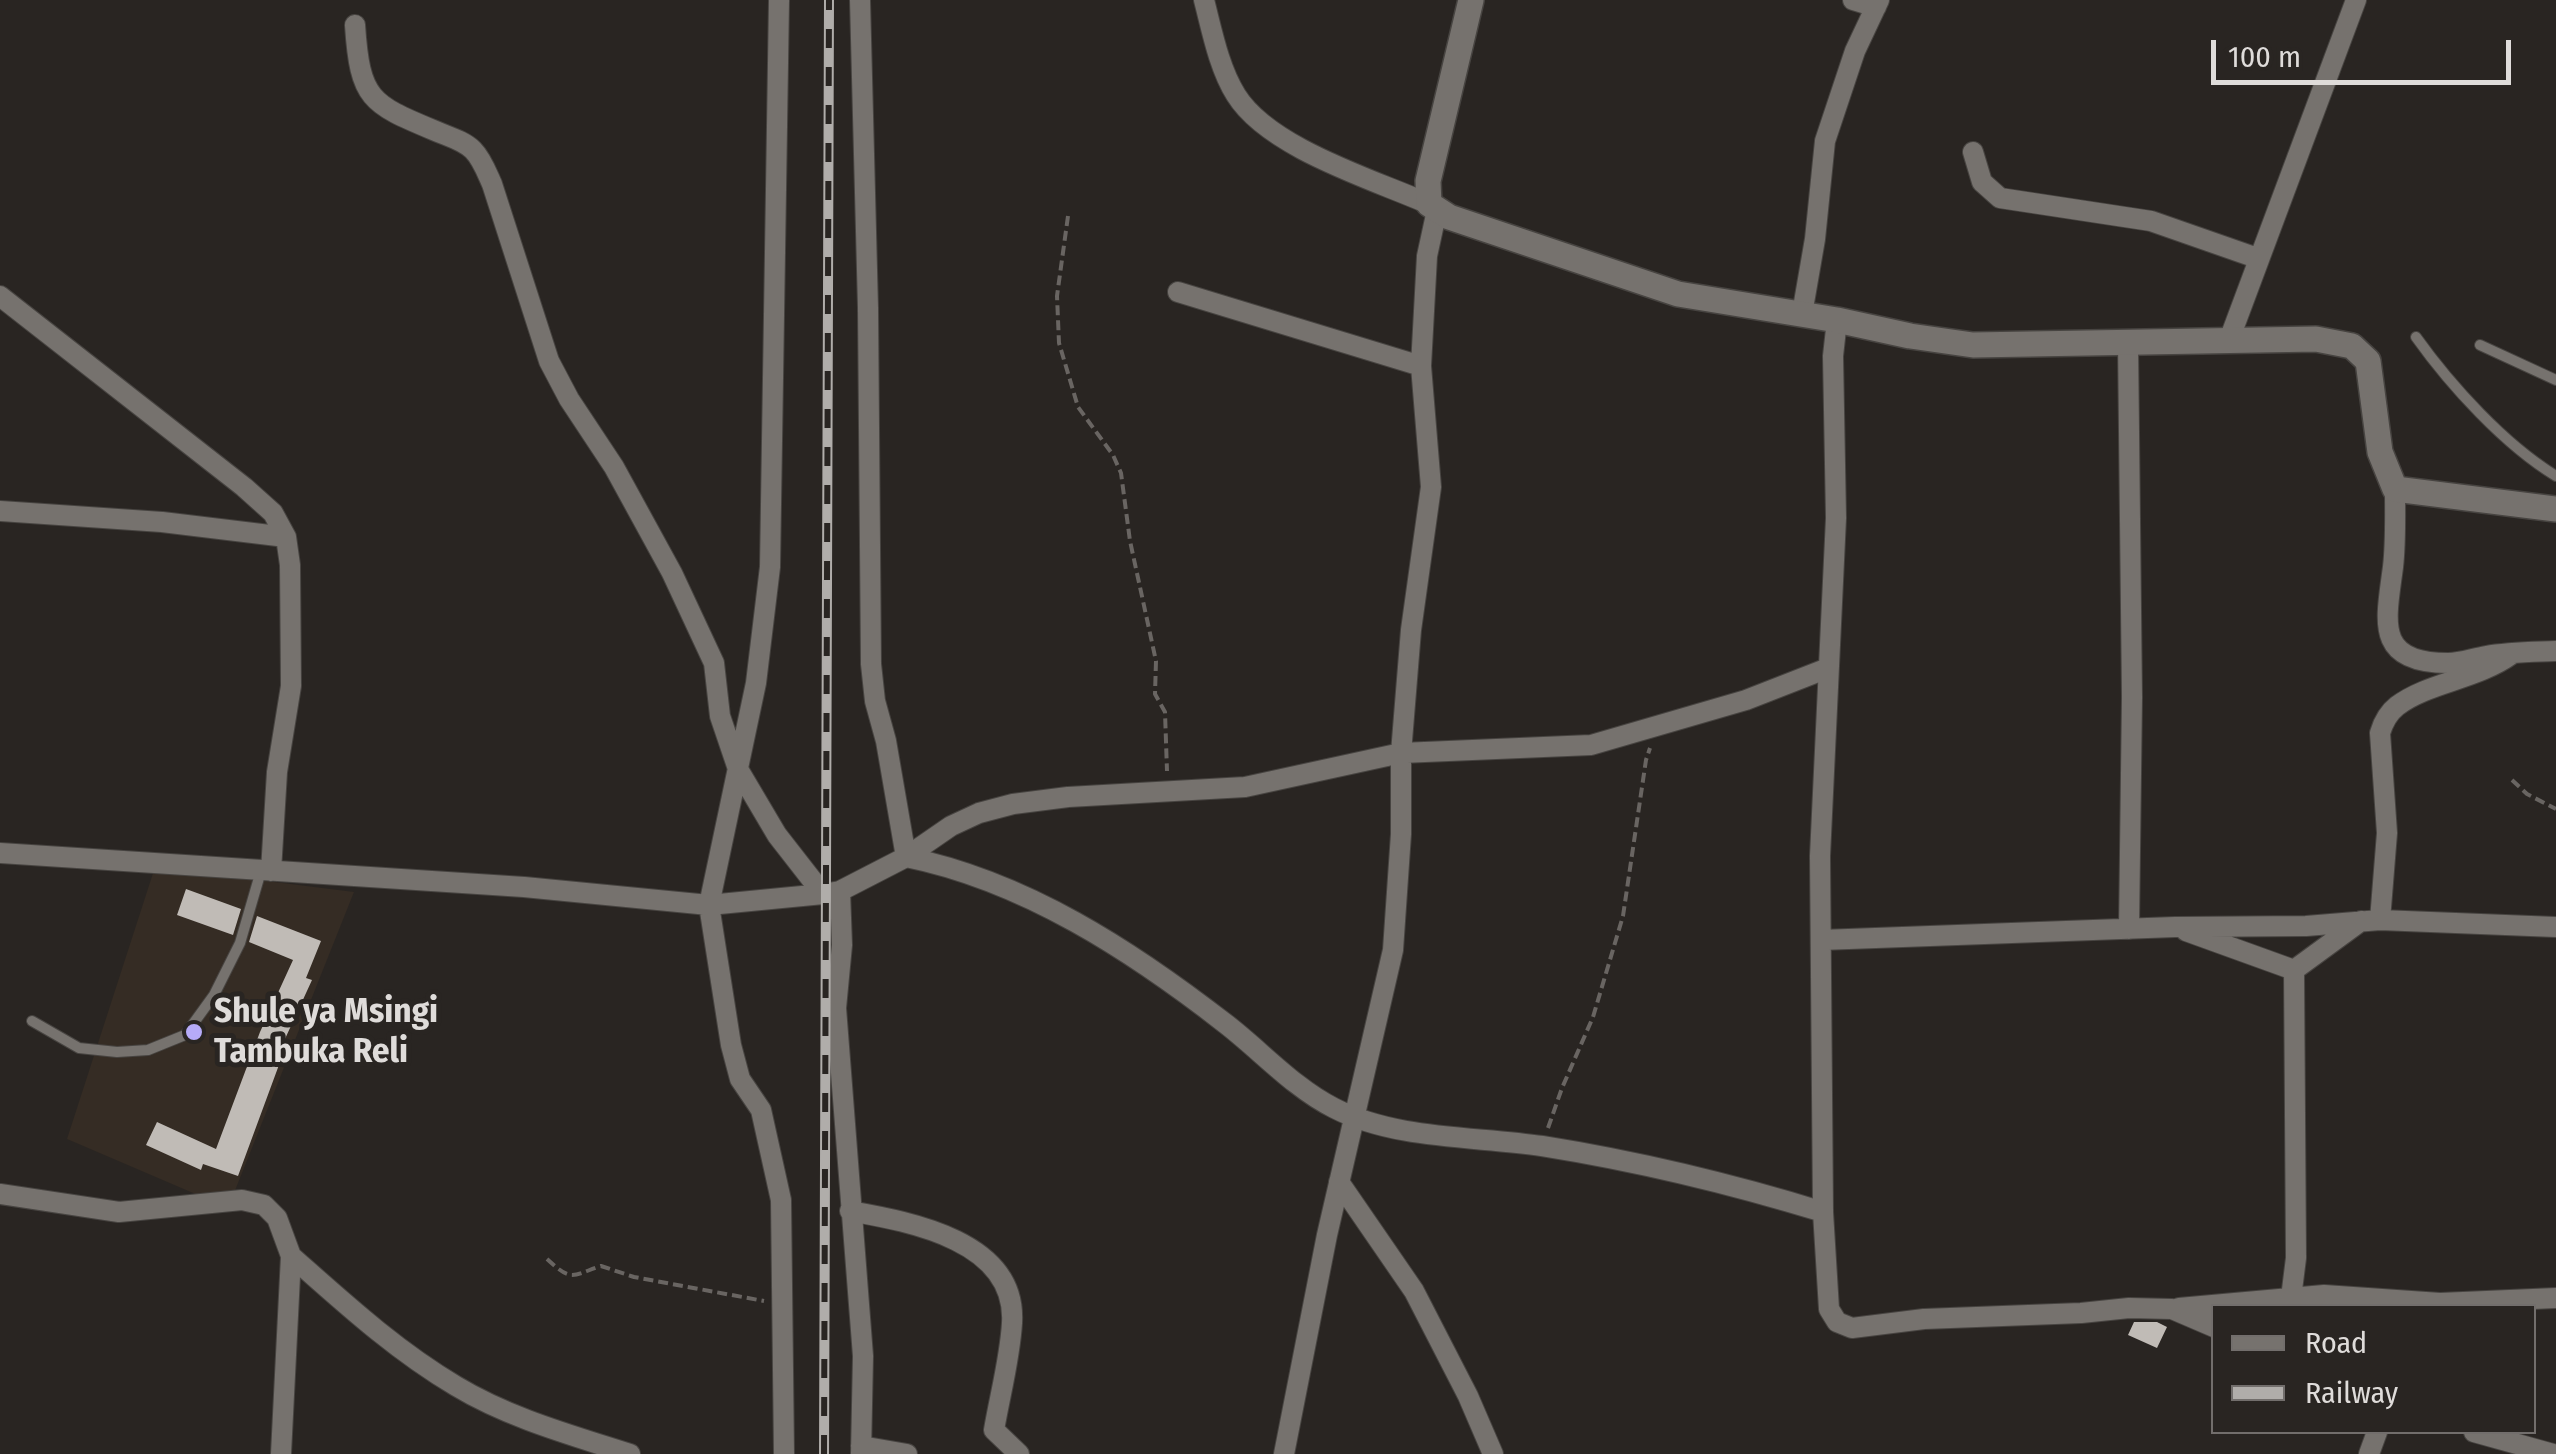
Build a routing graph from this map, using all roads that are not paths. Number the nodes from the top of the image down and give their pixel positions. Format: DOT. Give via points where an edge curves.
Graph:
graph roads {
  1 [pos="780,0"];
  2 [pos="860,0"];
  3 [pos="1204,0"];
  4 [pos="1472,0"];
  5 [pos="1853,0"];
  6 [pos="2356,0"];
  7 [pos="1877,4"];
  8 [pos="355,25"];
  9 [pos="1972,152"];
  10 [pos="1433,207"];
  11 [pos="2258,258"];
  12 [pos="1178,292"];
  13 [pos="0,296"];
  14 [pos="1802,314"];
  15 [pos="1836,320"];
  16 [pos="2416,337"];
  17 [pos="2229,340"];
  18 [pos="2128,343"];
  19 [pos="2480,345"];
  20 [pos="1420,366"];
  21 [pos="2556,380"];
  22 [pos="2556,476"];
  23 [pos="2395,489"];
  24 [pos="2556,508"];
  25 [pos="0,511"];
  26 [pos="286,537"];
  27 [pos="2556,651"];
  28 [pos="2512,654"];
  29 [pos="1828,668"];
  30 [pos="1401,753"];
  31 [pos="738,768"];
  32 [pos="0,853"];
  33 [pos="906,857"];
  34 [pos="266,870"];
  35 [pos="832,893"];
  36 [pos="709,905"];
  37 [pos="2371,920"];
  38 [pos="2175,927"];
  39 [pos="2556,927"];
  40 [pos="2129,928"];
  41 [pos="1821,940"];
  42 [pos="2294,970"];
  43 [pos="32,1021"];
  44 [pos="1355,1117"];
  45 [pos="1339,1182"];
  46 [pos="0,1194"];
  47 [pos="850,1211"];
  48 [pos="1822,1212"];
  49 [pos="291,1256"];
  50 [pos="2291,1298"];
  51 [pos="2556,1298"];
  52 [pos="2404,1303"];
  53 [pos="2226,1304"];
  54 [pos="2211,1305"];
  55 [pos="2172,1309"];
  56 [pos="2211,1326"];
  57 [pos="2481,1434"];
  58 [pos="861,1450"];
  59 [pos="281,1454"];
  60 [pos="630,1454"];
  61 [pos="784,1454"];
  62 [pos="907,1454"];
  63 [pos="1020,1454"];
  64 [pos="1284,1454"];
  65 [pos="1493,1454"];
  66 [pos="2553,1454"];
  1 -- 31 [label="street" via="770,566"];
  2 -- 33 [label="street" via="871,664"];
  3 -- 10 [label="street" via="1228,80 1268,131"];
  4 -- 10 [label="street" via="1428,181"];
  5 -- 7 [label="street"];
  6 -- 11 [label="street"];
  7 -- 14 [label="street" via="1825,142"];
  8 -- 31 [label="street" via="358,66 374,100 464,143 480,158 548,362 664,558 714,664 720,716"];
  9 -- 11 [label="street" via="1982,182 2000,198 2150,220"];
  10 -- 14 [label="street" via="1678,294"];
  10 -- 20 [label="street"];
  11 -- 17 [label="street"];
  12 -- 20 [label="street"];
  13 -- 26 [label="street" via="244,487 273,513"];
  14 -- 15 [label="street"];
  15 -- 18 [label="street" via="1973,345"];
  15 -- 29 [label="street"];
  16 -- 22 [label="lane" via="2500,430"];
  17 -- 18 [label="street"];
  17 -- 23 [label="street" via="2316,339 2360,351 2371,371 2380,452"];
  18 -- 40 [label="street"];
  19 -- 21 [label="lane"];
  20 -- 30 [label="street" via="1431,487"];
  23 -- 24 [label="street"];
  23 -- 28 [label="street" via="2386,608 2386,633 2394,647 2404,656 2450,664"];
  25 -- 26 [label="street"];
  26 -- 34 [label="street" via="291,686"];
  27 -- 28 [label="street"];
  28 -- 37 [label="street" via="2482,673 2396,706 2384,721 2387,833"];
  29 -- 30 [label="street" via="1746,700 1591,745"];
  29 -- 41 [label="street"];
  30 -- 33 [label="street" via="1246,787 1013,804 951,826"];
  30 -- 44 [label="street" via="1393,950"];
  31 -- 35 [label="street" via="777,835"];
  31 -- 36 [label="street"];
  32 -- 34 [label="street"];
  33 -- 35 [label="street"];
  33 -- 44 [label="street" via="999,884 1136,956 1302,1087"];
  34 -- 36 [label="street"];
  34 -- 43 [label="lane" via="240,944 186,1035 148,1050 117,1052 80,1048"];
  35 -- 36 [label="street"];
  35 -- 47 [label="street" via="842,945 836,1008"];
  36 -- 61 [label="street" via="731,1045 740,1079 762,1110 781,1200"];
  37 -- 38 [label="street"];
  37 -- 39 [label="street"];
  37 -- 42 [label="street"];
  38 -- 40 [label="street"];
  38 -- 42 [label="street"];
  40 -- 41 [label="street"];
  41 -- 48 [label="street"];
  42 -- 50 [label="street"];
  44 -- 45 [label="street"];
  44 -- 48 [label="street" via="1542,1146"];
  45 -- 64 [label="street"];
  45 -- 65 [label="street" via="1414,1292"];
  46 -- 49 [label="street" via="119,1212 242,1200 264,1205 277,1218"];
  47 -- 58 [label="street" via="863,1356"];
  47 -- 63 [label="street" via="894,1218 966,1246 998,1275 1013,1320 994,1430"];
  48 -- 55 [label="street" via="1830,1310 1852,1328"];
  49 -- 59 [label="street"];
  49 -- 60 [label="street" via="373,1329 458,1388"];
  50 -- 52 [label="street"];
  50 -- 53 [label="street"];
  51 -- 52 [label="street"];
  54 -- 55 [label="street"];
  55 -- 56 [label="street"];
  57 -- 66 [label="street"];
  58 -- 62 [label="street"];
}
